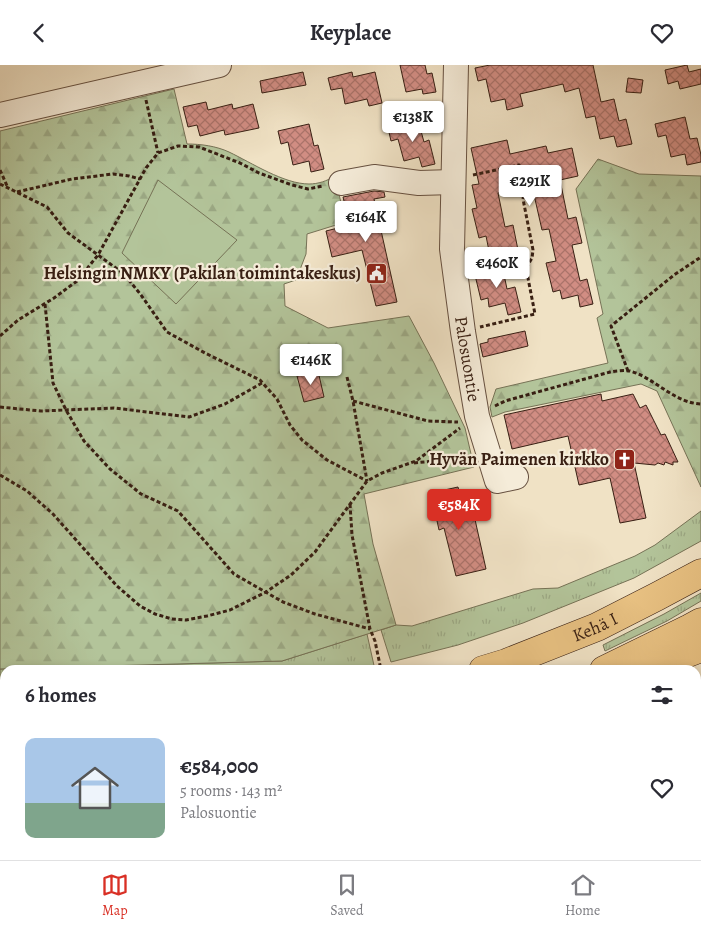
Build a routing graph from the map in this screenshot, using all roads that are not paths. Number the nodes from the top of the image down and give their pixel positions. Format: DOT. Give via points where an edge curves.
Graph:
graph roads {
  1 [pos="219,65"];
  2 [pos="456,65"];
  3 [pos="147,80"];
  4 [pos="0,115"];
  5 [pos="453,180"];
  6 [pos="345,183"];
  7 [pos="516,477"];
  8 [pos="701,573"];
  9 [pos="701,622"];
  10 [pos="701,648"];
  11 [pos="499,665"];
  12 [pos="614,665"];
  13 [pos="657,665"];
  1 -- 3 [label="street"];
  2 -- 5 [label="street, Palosuontie"];
  3 -- 4 [label="street"];
  5 -- 6 [label="street" via="419,183 374,177"];
  5 -- 7 [label="street, Palosuontie" via="452,249 472,419 497,481"];
  8 -- 11 [label="highway, Kehä I" via="597,627"];
  9 -- 12 [label="highway"];
  10 -- 13 [label="highway"];
}
